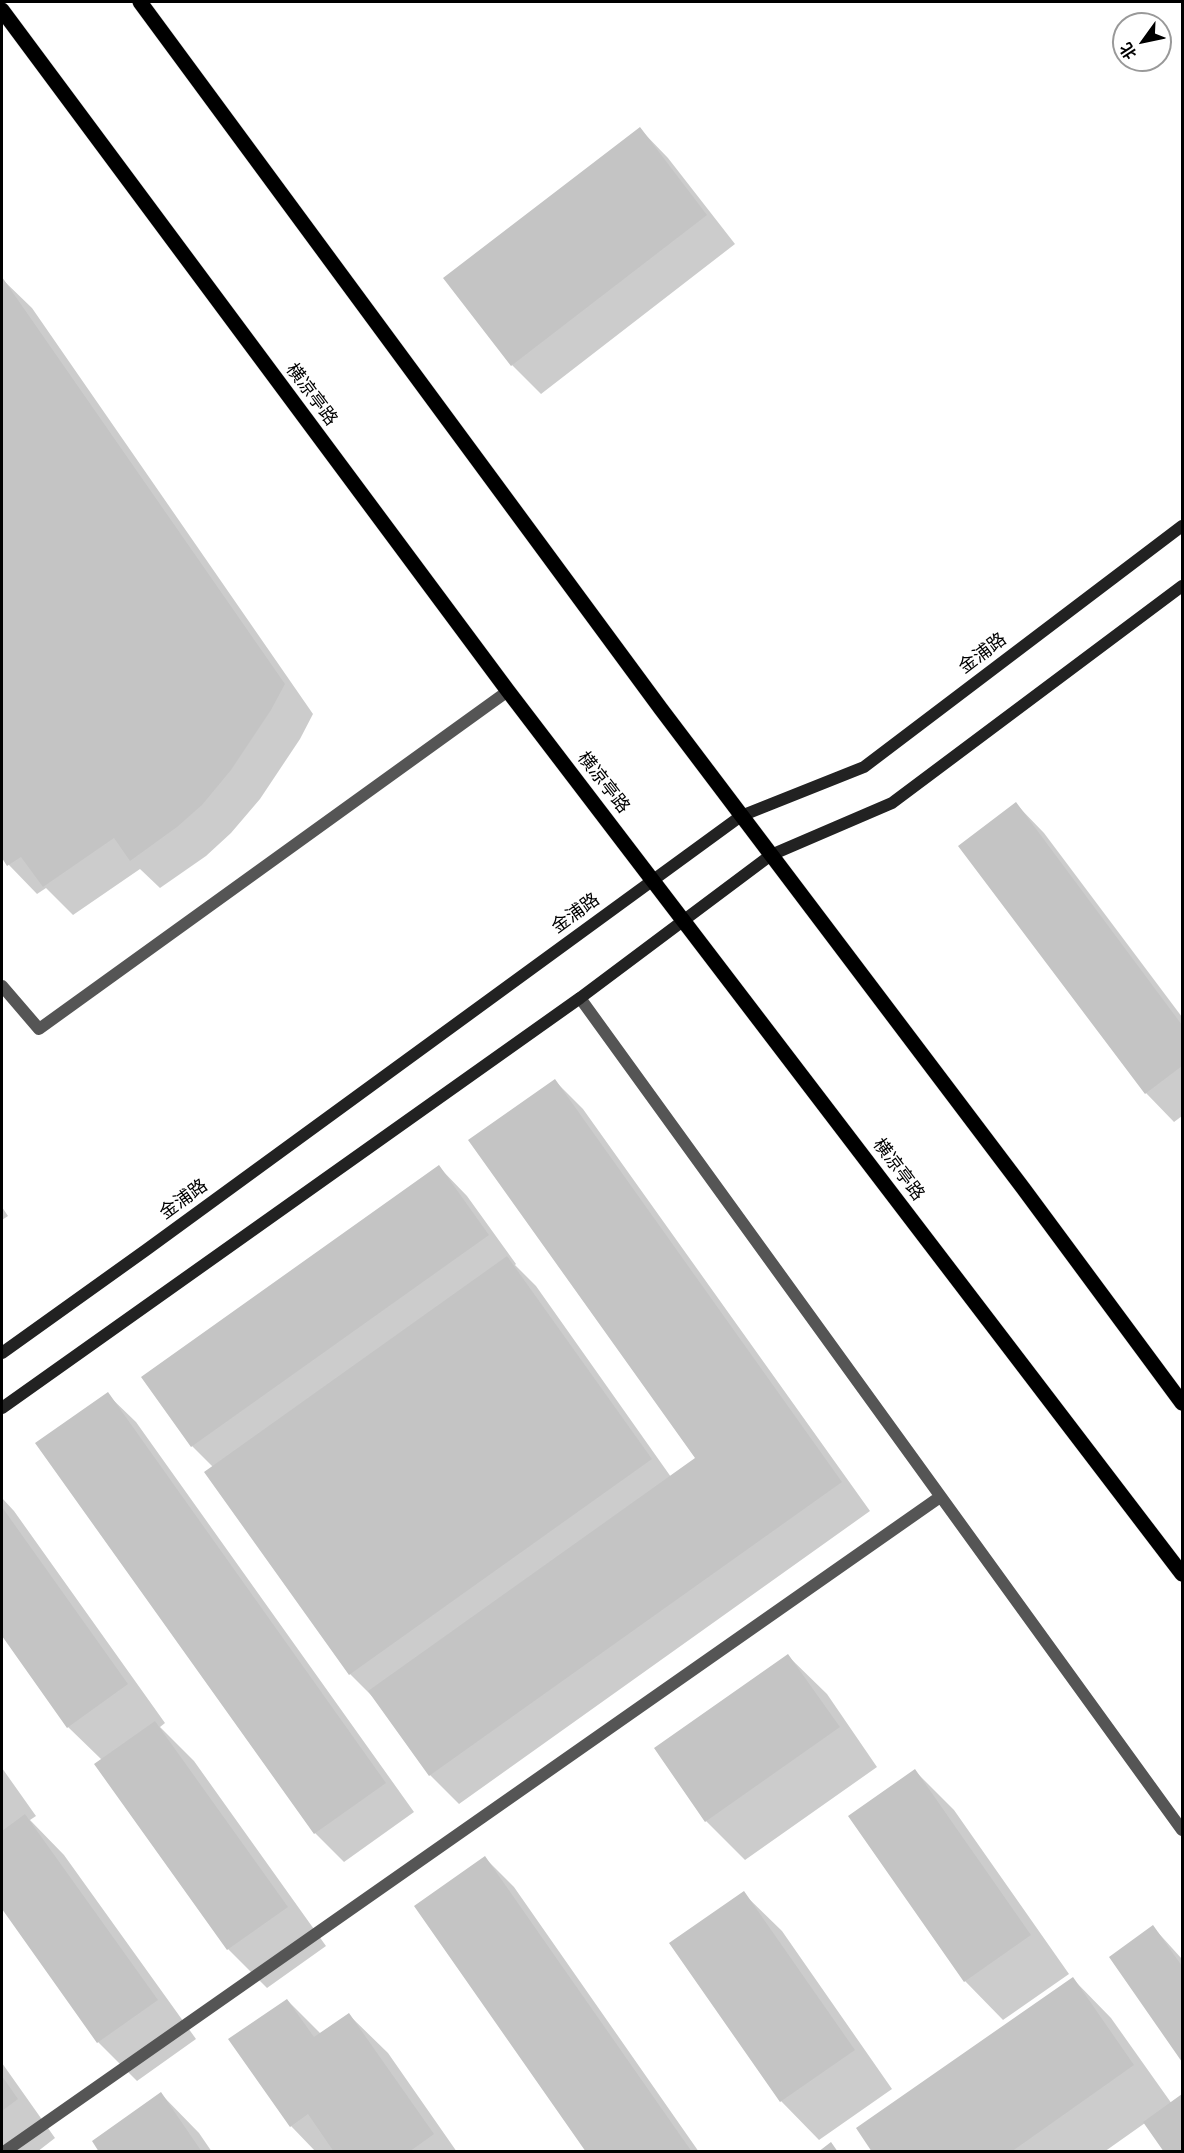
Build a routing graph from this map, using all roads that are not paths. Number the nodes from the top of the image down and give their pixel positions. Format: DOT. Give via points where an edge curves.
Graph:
graph roads {
  1 [pos="140,2"];
  2 [pos="2,10"];
  3 [pos="1182,526"];
  4 [pos="1182,586"];
  5 [pos="508,691"];
  6 [pos="741,816"];
  7 [pos="771,855"];
  8 [pos="653,881"];
  9 [pos="684,922"];
  10 [pos="2,986"];
  11 [pos="580,998"];
  12 [pos="2,1353"];
  13 [pos="1182,1403"];
  14 [pos="2,1408"];
  15 [pos="940,1497"];
  16 [pos="1182,1574"];
  17 [pos="1182,1830"];
  18 [pos="4,2151"];
  1 -- 6 [label="main road"];
  2 -- 5 [label="main road, 横凉亭路"];
  3 -- 6 [label="street, 金浦路" via="864,767"];
  4 -- 7 [label="street" via="892,803"];
  5 -- 8 [label="main road, 横凉亭路"];
  5 -- 10 [label="street" via="39,1029"];
  6 -- 7 [label="main road"];
  6 -- 8 [label="street, 金浦路"];
  7 -- 9 [label="street"];
  7 -- 13 [label="main road"];
  8 -- 9 [label="main road, 横凉亭路"];
  8 -- 12 [label="street, 金浦路"];
  9 -- 11 [label="street"];
  9 -- 16 [label="main road, 横凉亭路"];
  11 -- 14 [label="street"];
  11 -- 15 [label="street"];
  15 -- 17 [label="street"];
  15 -- 18 [label="street"];
}
